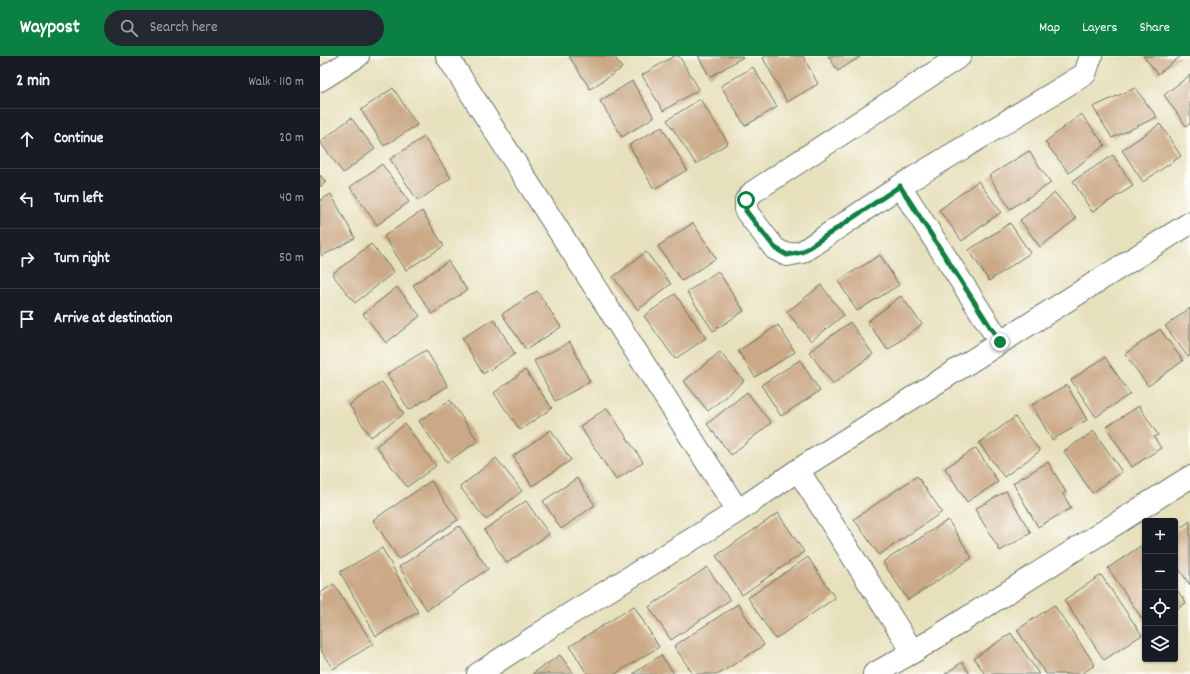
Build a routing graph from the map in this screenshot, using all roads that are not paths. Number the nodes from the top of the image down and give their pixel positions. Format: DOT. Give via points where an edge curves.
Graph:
graph roads {
  1 [pos="358,56"];
  2 [pos="447,56"];
  3 [pos="960,56"];
  4 [pos="1091,56"];
  5 [pos="320,80"];
  6 [pos="900,186"];
  7 [pos="1190,223"];
  8 [pos="1000,342"];
  9 [pos="798,470"];
  10 [pos="1190,477"];
  11 [pos="738,511"];
  12 [pos="913,652"];
  13 [pos="478,674"];
  14 [pos="874,674"];
  1 -- 5 [label="street"];
  2 -- 11 [label="street"];
  3 -- 6 [label="street" via="753,192 746,200 746,211 775,248 787,255 802,252"];
  4 -- 6 [label="street" via="1085,74"];
  6 -- 8 [label="street"];
  7 -- 8 [label="street"];
  8 -- 9 [label="street"];
  9 -- 11 [label="street"];
  9 -- 12 [label="street"];
  10 -- 12 [label="street"];
  11 -- 13 [label="street"];
  12 -- 14 [label="street"];
}
